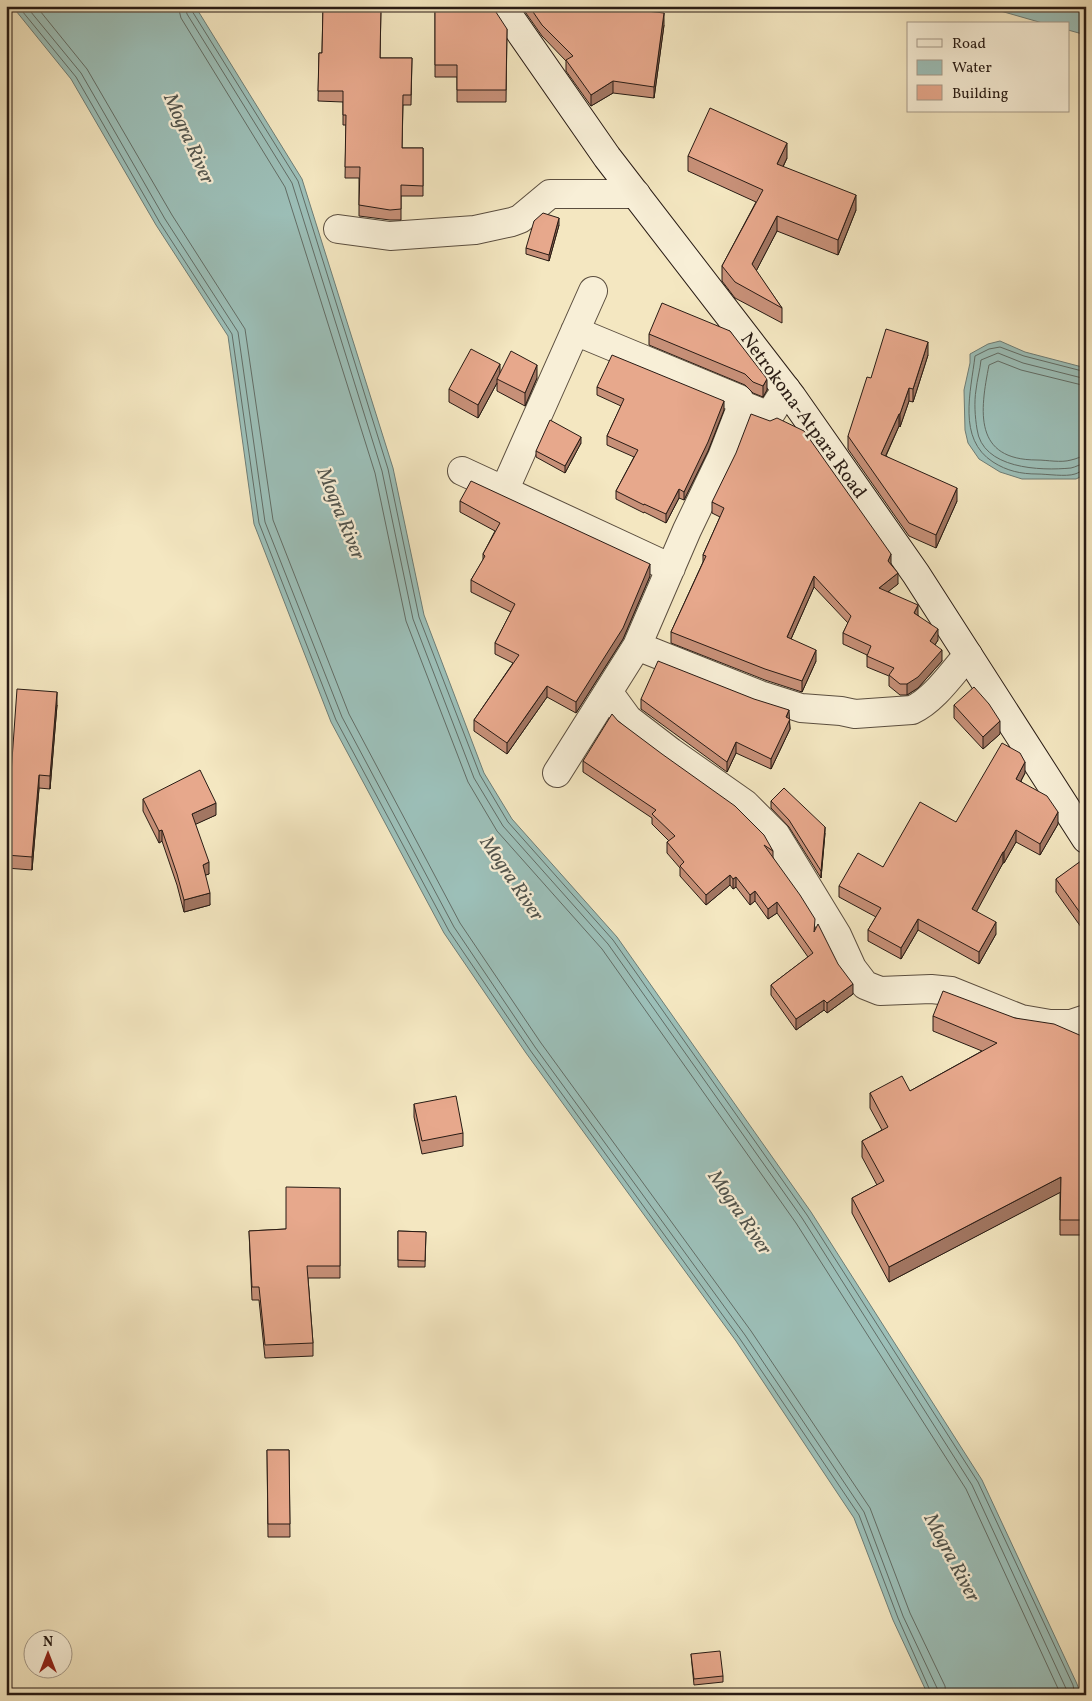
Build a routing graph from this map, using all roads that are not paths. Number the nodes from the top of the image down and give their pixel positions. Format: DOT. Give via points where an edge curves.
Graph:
graph roads {
  1 [pos="502,6"];
  2 [pos="636,194"];
  3 [pos="338,229"];
  4 [pos="592,291"];
  5 [pos="575,331"];
  6 [pos="786,390"];
  7 [pos="742,405"];
  8 [pos="462,471"];
  9 [pos="504,491"];
  10 [pos="671,568"];
  11 [pos="637,646"];
  12 [pos="968,655"];
  13 [pos="609,693"];
  14 [pos="557,773"];
  15 [pos="1086,839"];
  16 [pos="1086,1019"];
  1 -- 2 [label="street, Netrokona-Atpara Road"];
  2 -- 3 [label="street" via="550,194 520,219 475,230 390,236"];
  2 -- 6 [label="street, Netrokona-Atpara Road"];
  4 -- 5 [label="street"];
  5 -- 7 [label="street" via="739,399"];
  5 -- 9 [label="street"];
  6 -- 7 [label="street" via="769,416"];
  6 -- 12 [label="street, Netrokona-Atpara Road" via="916,574"];
  7 -- 10 [label="street"];
  8 -- 9 [label="street"];
  9 -- 10 [label="street"];
  10 -- 11 [label="street"];
  11 -- 12 [label="street" via="801,708 842,710 855,714 919,707 935,694"];
  11 -- 13 [label="street"];
  12 -- 15 [label="street, Netrokona-Atpara Road"];
  13 -- 14 [label="street"];
  13 -- 16 [label="street" via="628,719 745,804 776,836 865,985 880,991 951,991 1021,1019 1050,1024 1071,1024"];
}
